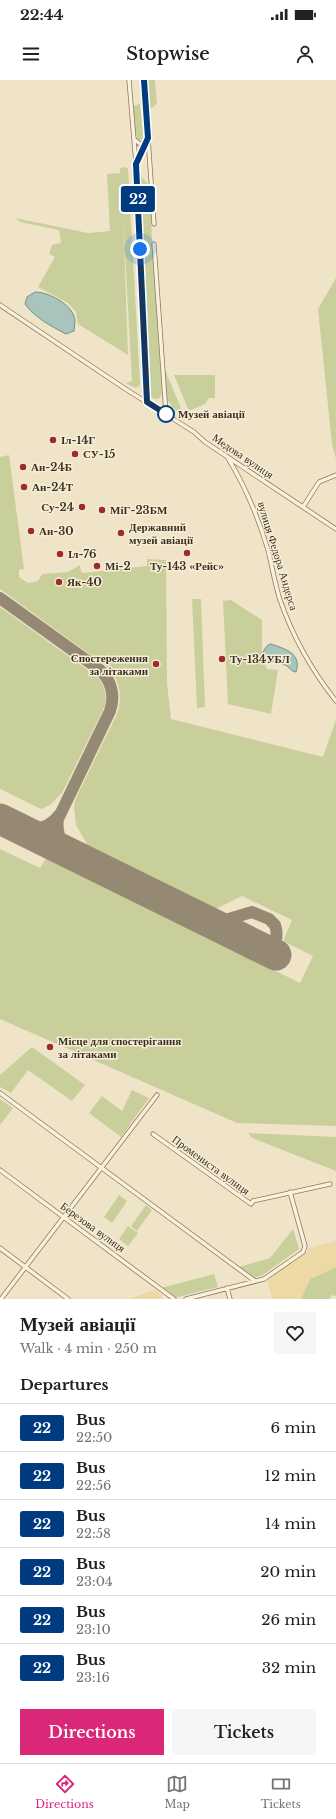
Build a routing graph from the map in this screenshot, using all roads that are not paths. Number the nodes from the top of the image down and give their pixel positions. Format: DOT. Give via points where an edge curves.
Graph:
graph roads {
  1 [pos="129,80"];
  2 [pos="144,80"];
  3 [pos="148,138"];
  4 [pos="134,139"];
  5 [pos="136,164"];
  6 [pos="154,224"];
  7 [pos="154,244"];
  8 [pos="0,305"];
  9 [pos="147,402"];
  10 [pos="166,414"];
  11 [pos="227,457"];
  12 [pos="336,475"];
  13 [pos="303,507"];
  14 [pos="336,529"];
  15 [pos="336,701"];
  16 [pos="0,1093"];
  17 [pos="157,1095"];
  18 [pos="153,1134"];
  19 [pos="101,1168"];
  20 [pos="0,1170"];
  21 [pos="330,1184"];
  22 [pos="290,1192"];
  23 [pos="64,1217"];
  24 [pos="0,1248"];
  25 [pos="25,1267"];
  26 [pos="254,1281"];
  27 [pos="227,1288"];
  28 [pos="1,1299"];
  29 [pos="68,1299"];
  30 [pos="174,1299"];
  31 [pos="186,1299"];
  32 [pos="230,1299"];
  1 -- 4 [label="street"];
  2 -- 3 [label="street"];
  3 -- 4 [label="street" via="143,144"];
  3 -- 5 [label="street"];
  3 -- 6 [label="street"];
  4 -- 5 [label="street"];
  5 -- 9 [label="street"];
  7 -- 10 [label="street"];
  8 -- 9 [label="street, Медова вулиця"];
  9 -- 10 [label="street, Медова вулиця"];
  10 -- 11 [label="street, Медова вулиця"];
  11 -- 13 [label="street, Медова вулиця"];
  11 -- 15 [label="street, вулиця Федора Андерса" via="256,512 280,599 291,628 316,675"];
  12 -- 13 [label="street" via="319,482"];
  13 -- 14 [label="street, Медова вулиця"];
  16 -- 19 [label="street"];
  17 -- 19 [label="street"];
  18 -- 22 [label="street, Промениста вулиця" via="251,1204 253,1201"];
  19 -- 23 [label="street"];
  19 -- 26 [label="street"];
  20 -- 23 [label="street, Березова вулиця"];
  21 -- 22 [label="street, Промениста вулиця"];
  22 -- 26 [label="street" via="303,1252 264,1279"];
  23 -- 25 [label="street"];
  23 -- 30 [label="street, Березова вулиця"];
  24 -- 25 [label="street"];
  25 -- 28 [label="street"];
  25 -- 29 [label="street"];
  26 -- 27 [label="street"];
  27 -- 31 [label="street"];
  27 -- 32 [label="street"];
}
